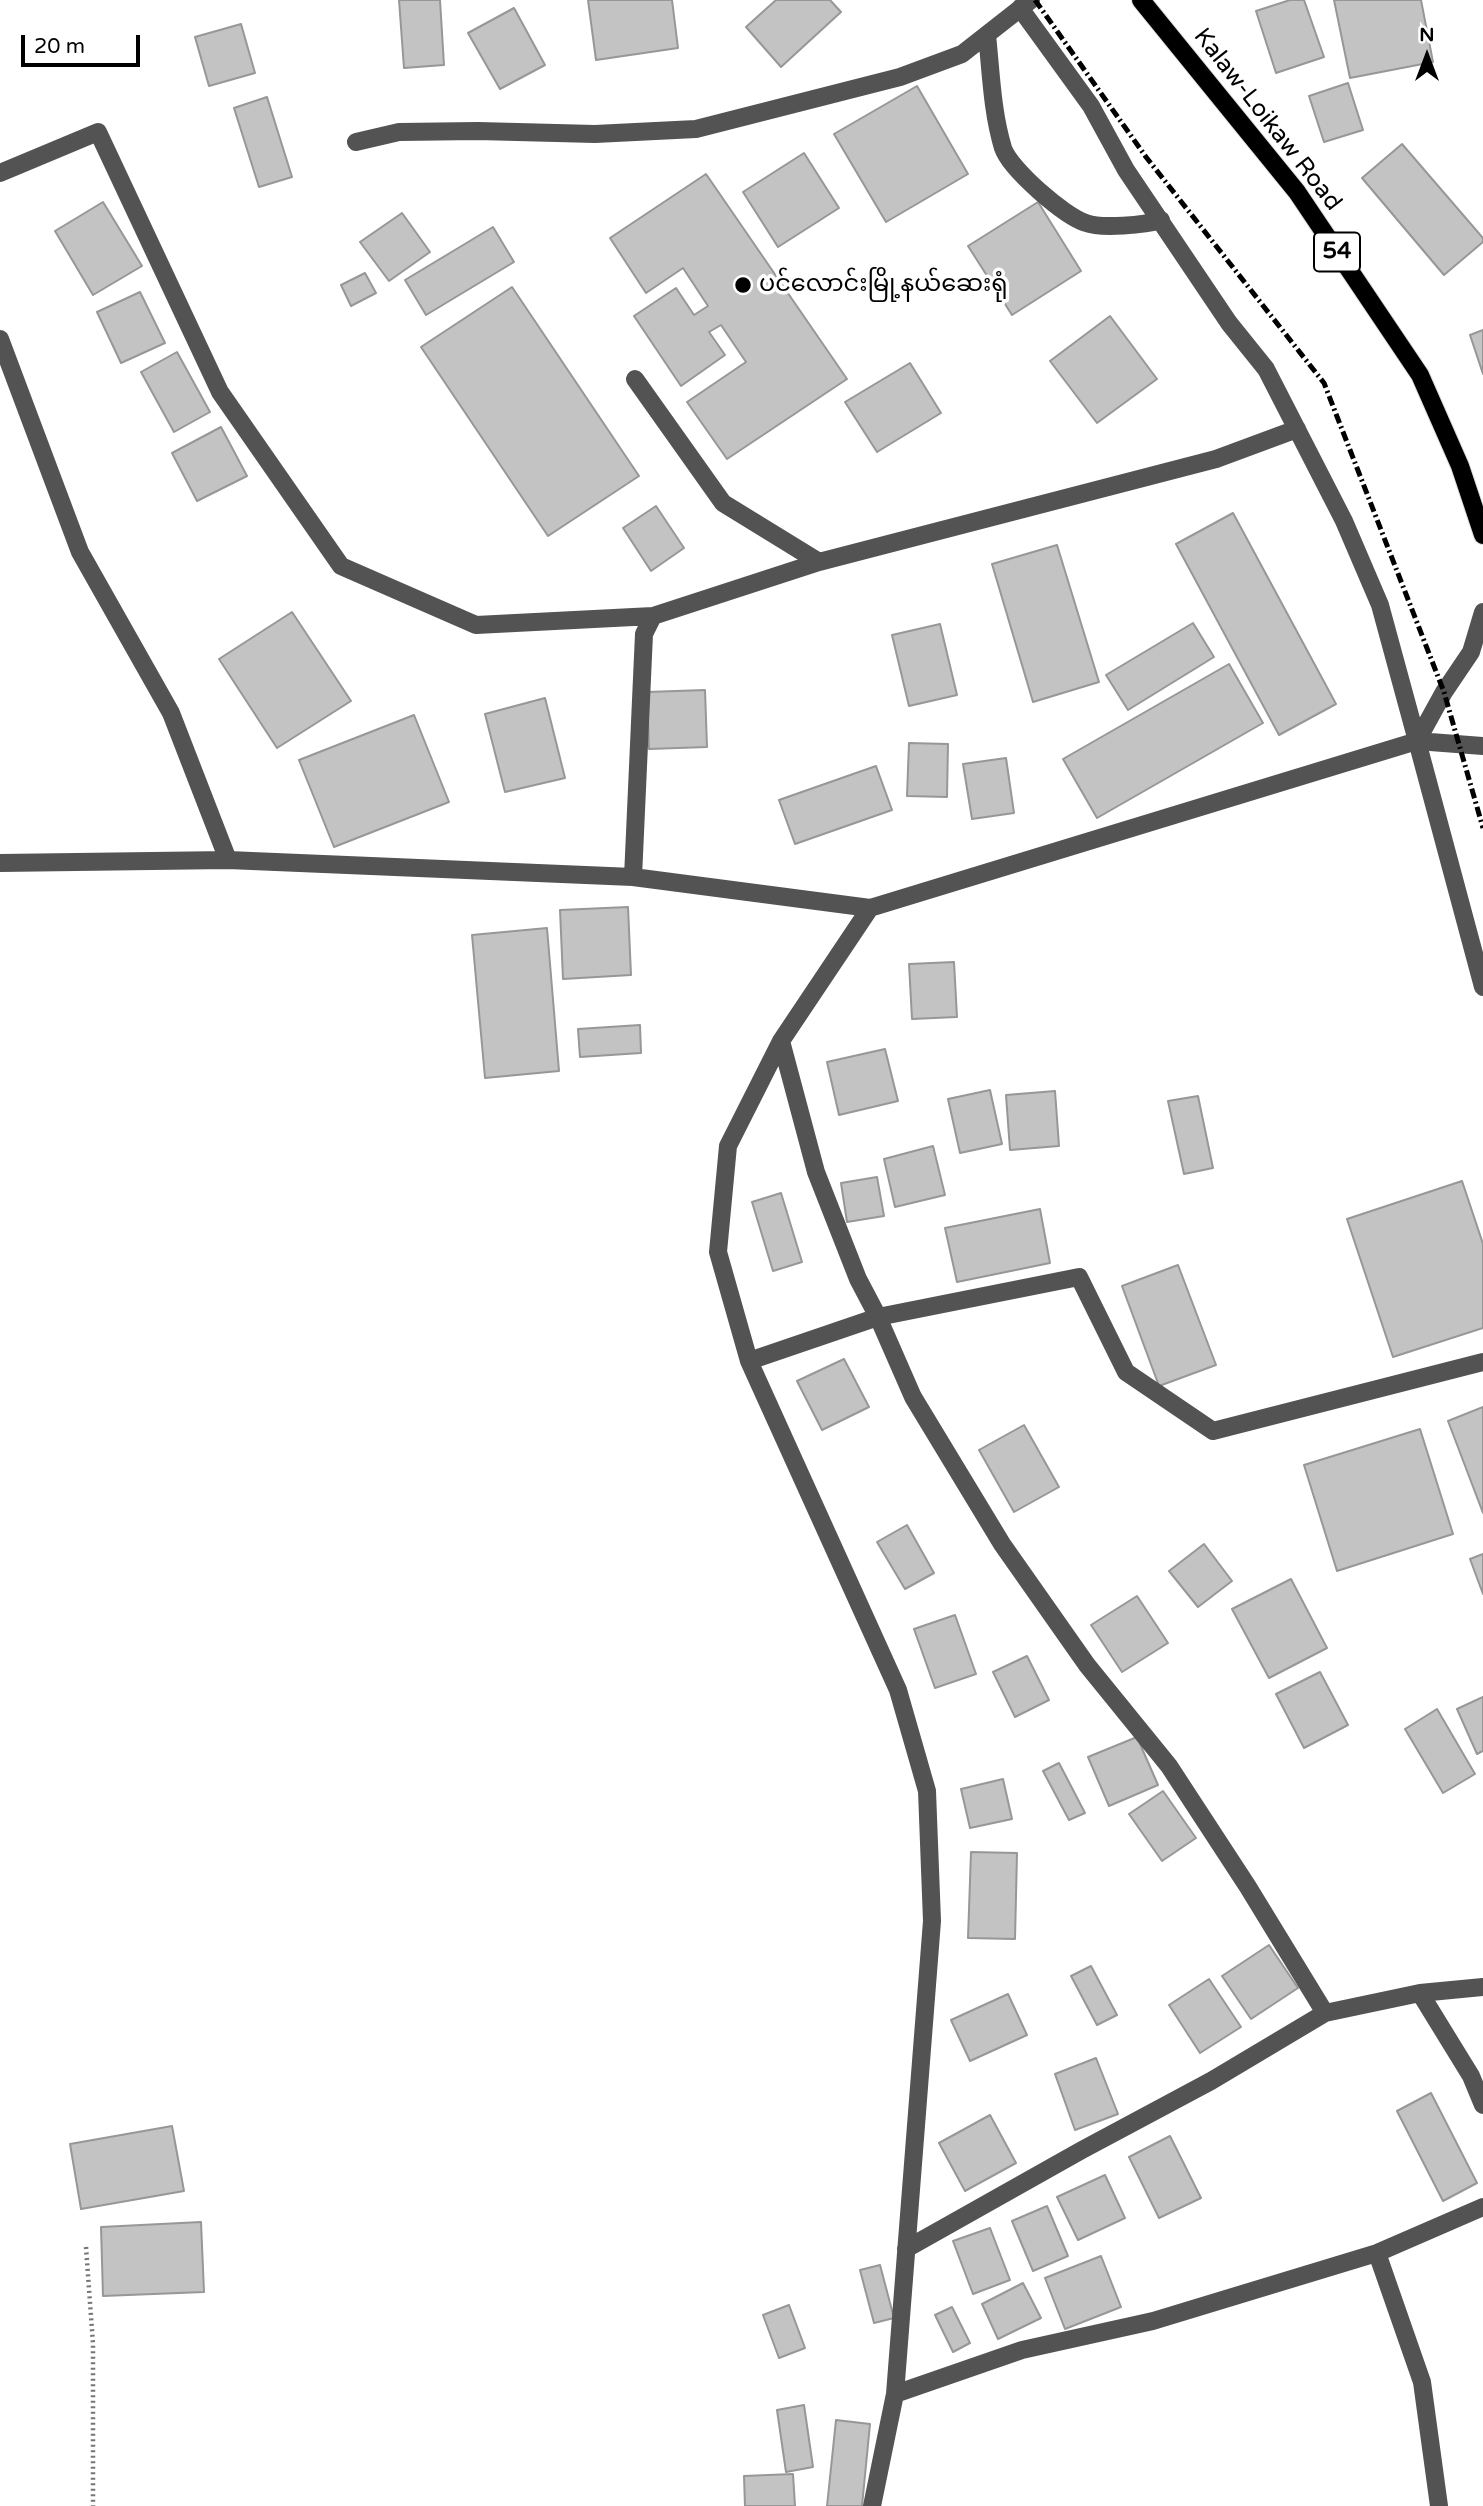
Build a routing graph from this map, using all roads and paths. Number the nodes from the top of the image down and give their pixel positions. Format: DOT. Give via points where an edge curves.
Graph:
graph roads {
  1 [pos="1141,0"];
  2 [pos="1026,4"];
  3 [pos="987,35"];
  4 [pos="355,142"];
  5 [pos="0,173"];
  6 [pos="1161,220"];
  7 [pos="0,339"];
  8 [pos="635,379"];
  9 [pos="1297,429"];
  10 [pos="1483,535"];
  11 [pos="819,562"];
  12 [pos="1483,612"];
  13 [pos="653,616"];
  14 [pos="1417,741"];
  15 [pos="1483,746"];
  16 [pos="228,860"];
  17 [pos="0,863"];
  18 [pos="633,877"];
  19 [pos="870,908"];
  20 [pos="1483,987"];
  21 [pos="781,1041"];
  22 [pos="878,1317"];
  23 [pos="749,1360"];
  24 [pos="1483,1362"];
  25 [pos="1483,1987"];
  26 [pos="1420,1993"];
  27 [pos="1325,2013"];
  28 [pos="1483,2105"];
  29 [pos="1483,2207"];
  30 [pos="86,2247"];
  31 [pos="906,2249"];
  32 [pos="1377,2253"];
  33 [pos="895,2394"];
  34 [pos="93,2506"];
  35 [pos="872,2506"];
  36 [pos="1439,2506"];
  1 -- 10 [label="main road, Kalaw-Loikaw Road / 54" via="1297,192 1420,375 1460,466"];
  2 -- 3 [label="street"];
  2 -- 6 [label="street"];
  3 -- 4 [label="street" via="962,54 900,77 696,129 595,134 399,132"];
  3 -- 6 [label="street" via="1003,150 1038,192 1086,224 1144,225"];
  5 -- 13 [label="street" via="98,132 220,392 341,566 476,625"];
  6 -- 9 [label="street" via="1229,323 1266,369"];
  7 -- 16 [label="street" via="80,552 171,713"];
  8 -- 11 [label="street" via="723,503"];
  9 -- 11 [label="street" via="1216,459"];
  9 -- 14 [label="street" via="1380,604"];
  11 -- 13 [label="street"];
  12 -- 14 [label="street" via="1471,652"];
  13 -- 18 [label="street" via="644,634"];
  14 -- 15 [label="street"];
  14 -- 19 [label="street"];
  14 -- 20 [label="street"];
  16 -- 17 [label="street"];
  16 -- 18 [label="street"];
  18 -- 19 [label="street"];
  19 -- 21 [label="street"];
  21 -- 22 [label="street" via="816,1172"];
  21 -- 23 [label="street" via="727,1146 718,1252"];
  22 -- 23 [label="street"];
  22 -- 24 [label="street" via="1079,1277 1126,1372 1213,1431"];
  22 -- 27 [label="street" via="913,1397 1002,1544 1087,1665 1170,1766"];
  23 -- 31 [label="street" via="898,1690 927,1791 932,1921"];
  25 -- 26 [label="street"];
  26 -- 27 [label="street"];
  26 -- 28 [label="street" via="1471,2076"];
  27 -- 31 [label="street"];
  29 -- 32 [label="street"];
  30 -- 34 [label="path" via="93,2344"];
  31 -- 33 [label="street"];
  32 -- 33 [label="street" via="1153,2321 1022,2350"];
  32 -- 36 [label="street" via="1422,2382"];
  33 -- 35 [label="street"];
}
